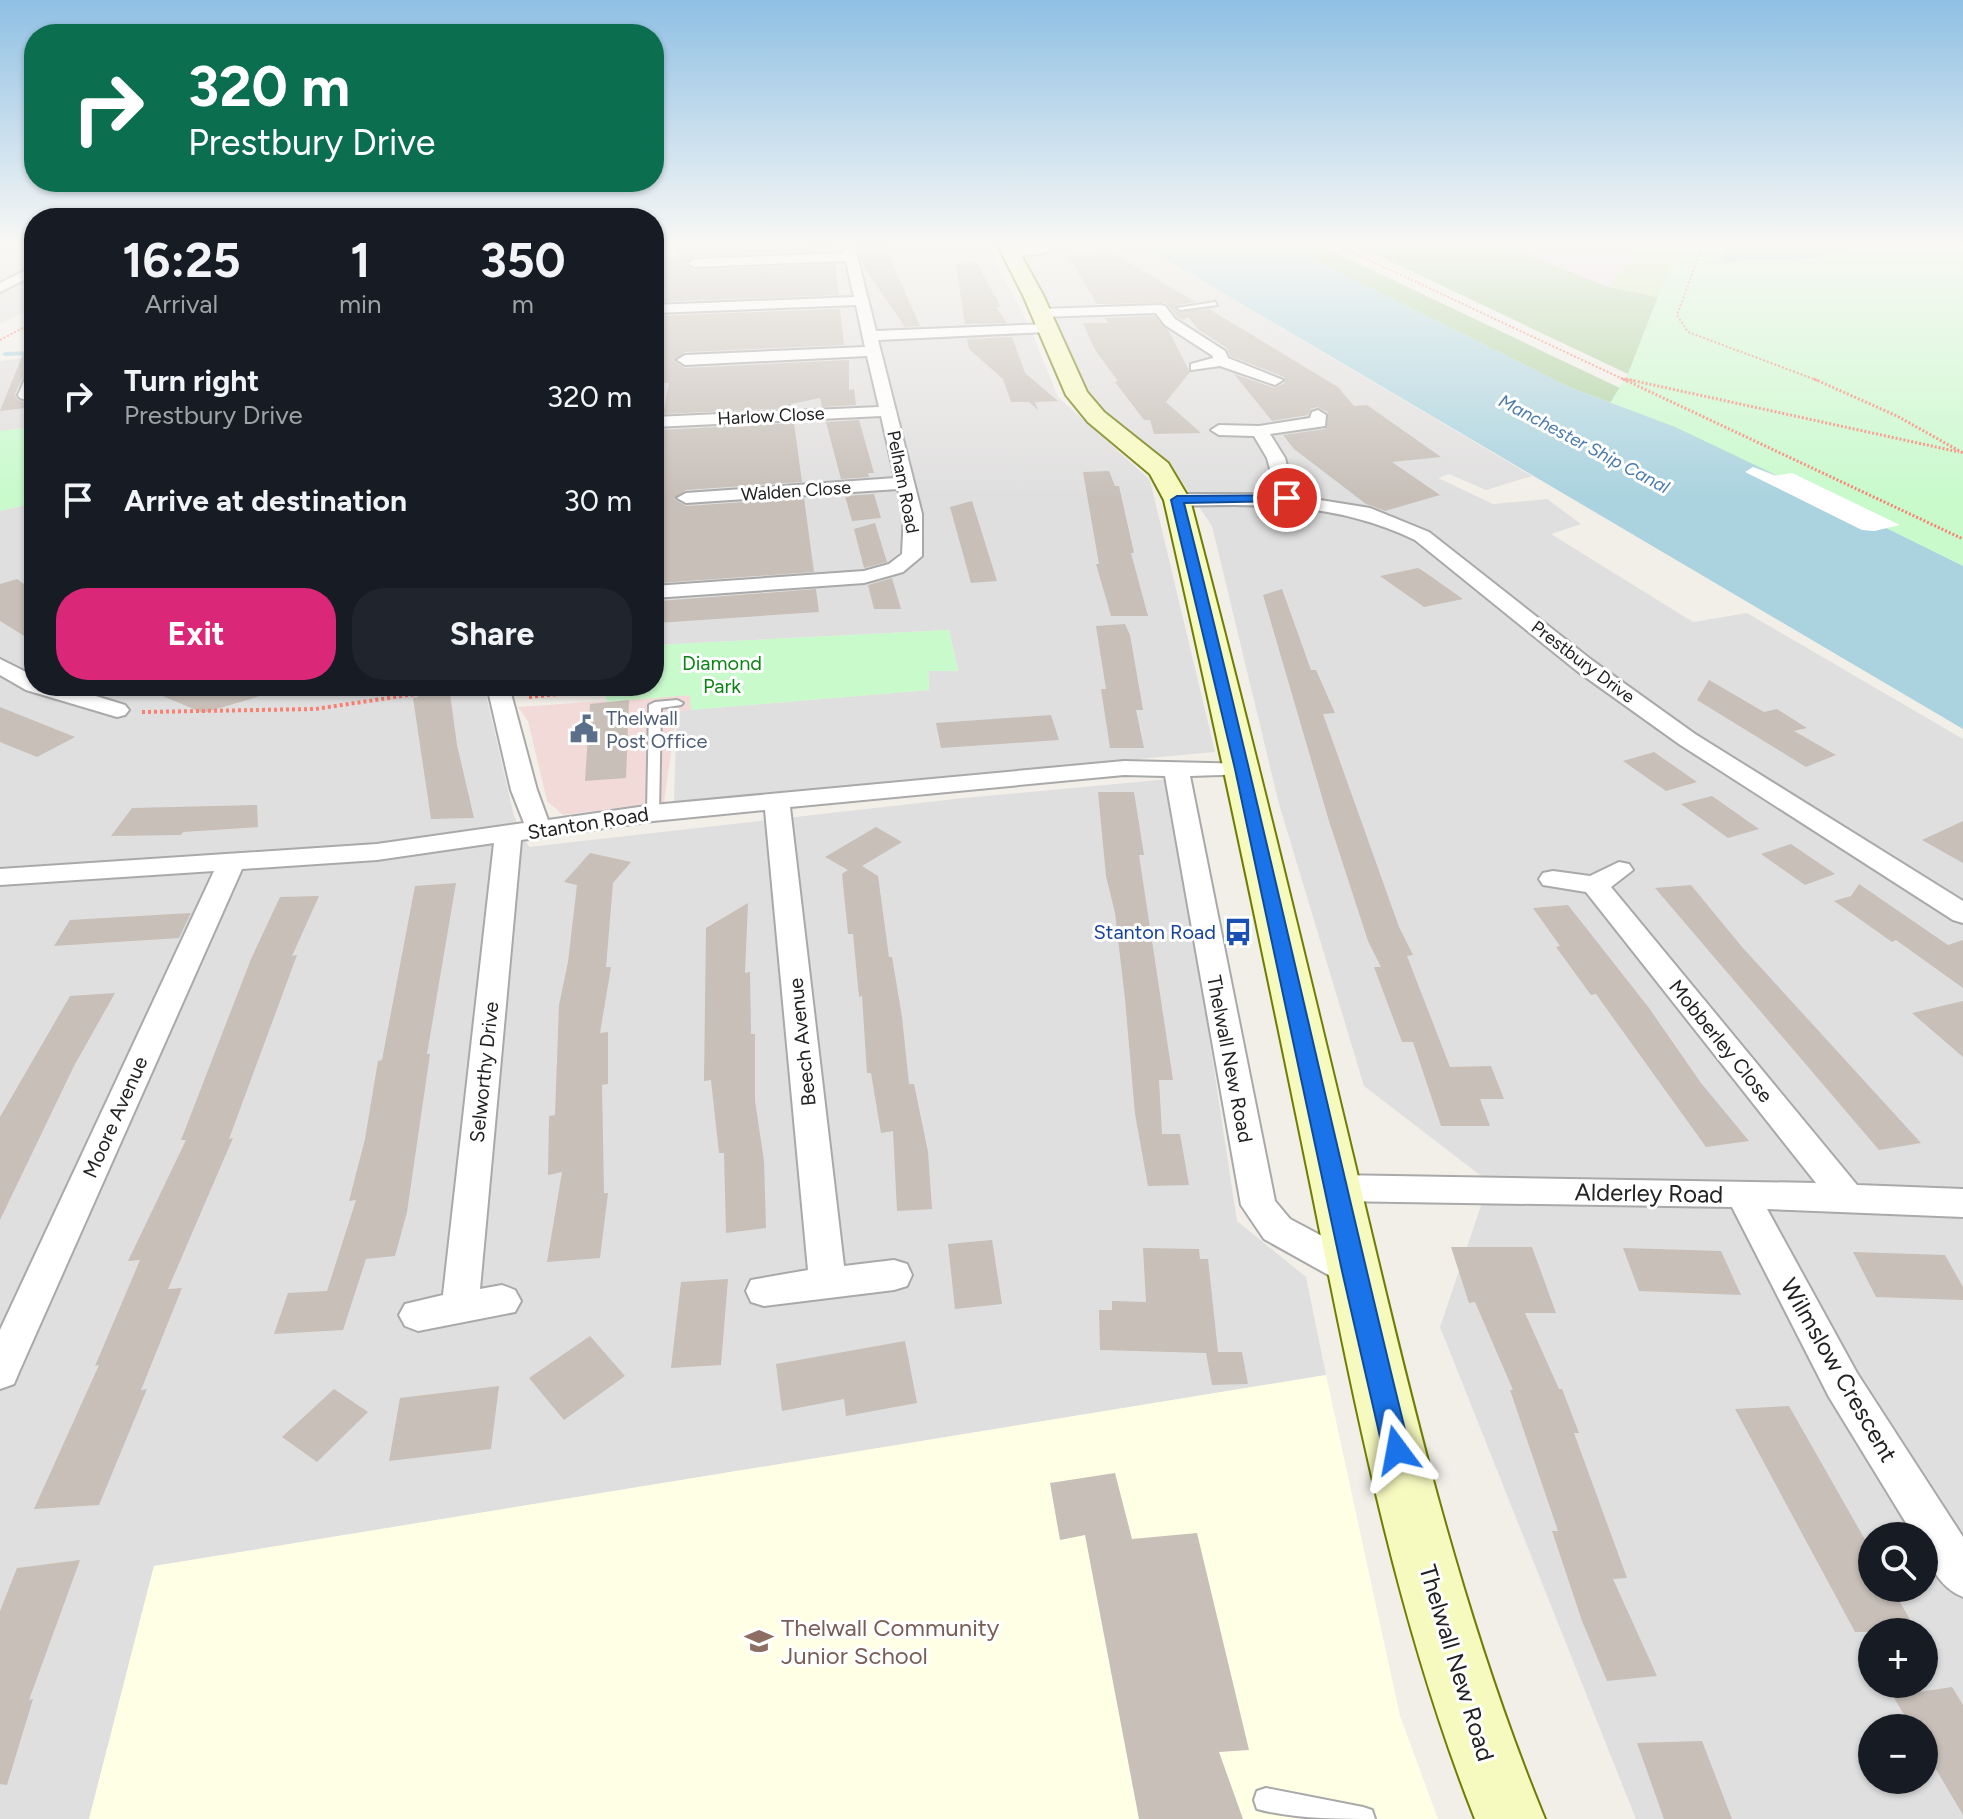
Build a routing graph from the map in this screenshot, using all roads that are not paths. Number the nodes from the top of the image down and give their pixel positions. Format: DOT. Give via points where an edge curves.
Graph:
graph roads {
  1 [pos="868,329"];
  2 [pos="985,329"];
  3 [pos="1047,329"];
  4 [pos="1181,329"];
  5 [pos="872,344"];
  6 [pos="685,360"];
  7 [pos="1221,361"];
  8 [pos="1196,367"];
  9 [pos="1275,380"];
  10 [pos="889,411"];
  11 [pos="664,422"];
  12 [pos="1324,422"];
  13 [pos="1219,430"];
  14 [pos="1259,431"];
  15 [pos="906,483"];
  16 [pos="686,498"];
  17 [pos="1287,498"];
  18 [pos="1177,500"];
  19 [pos="664,591"];
  20 [pos="0,666"];
  21 [pos="24,679"];
  22 [pos="72,696"];
  23 [pos="500,696"];
  24 [pos="677,703"];
  25 [pos="117,710"];
  26 [pos="1176,767"];
  27 [pos="1243,769"];
  28 [pos="777,801"];
  29 [pos="653,813"];
  30 [pos="539,829"];
  31 [pos="508,835"];
  32 [pos="231,863"];
  33 [pos="0,877"];
  34 [pos="1553,879"];
  35 [pos="1963,914"];
  36 [pos="1335,1188"];
  37 [pos="1742,1194"];
  38 [pos="1847,1197"];
  39 [pos="1963,1203"];
  40 [pos="1354,1271"];
  41 [pos="894,1275"];
  42 [pos="828,1283"];
  43 [pos="764,1291"];
  44 [pos="502,1301"];
  45 [pos="460,1308"];
  46 [pos="418,1315"];
  47 [pos="0,1372"];
  48 [pos="1956,1555"];
  49 [pos="1266,1800"];
  50 [pos="1363,1819"];
  51 [pos="1510,1819"];
  1 -- 5 [label="street, Pelham Road"];
  2 -- 5 [label="street"];
  3 -- 18 [label="main road, Thelwall New Road" via="1084,404 1158,465"];
  4 -- 7 [label="street" via="1220,354"];
  5 -- 6 [label="street"];
  5 -- 10 [label="street, Pelham Road"];
  7 -- 8 [label="street"];
  7 -- 9 [label="street"];
  10 -- 11 [label="street, Harlow Close"];
  10 -- 15 [label="street, Pelham Road"];
  12 -- 14 [label="street"];
  13 -- 14 [label="street"];
  14 -- 17 [label="street" via="1276,458"];
  15 -- 16 [label="street, Walden Close"];
  15 -- 19 [label="street, Pelham Road" via="913,514 912,556 903,565 864,577"];
  17 -- 18 [label="street, Prestbury Drive"];
  17 -- 35 [label="street, Prestbury Drive" via="1355,509 1422,536 1585,666 1687,739"];
  18 -- 27 [label="main road, Thelwall New Road"];
  20 -- 21 [label="street"];
  22 -- 25 [label="street"];
  23 -- 30 [label="street"];
  24 -- 29 [label="lane" via="655,705"];
  26 -- 27 [label="street"];
  26 -- 28 [label="street, Stanton Road"];
  26 -- 40 [label="street, Thelwall New Road" via="1258,1205 1277,1229"];
  27 -- 36 [label="main road, Thelwall New Road"];
  28 -- 29 [label="street, Stanton Road"];
  28 -- 42 [label="street, Beech Avenue"];
  29 -- 30 [label="street, Stanton Road"];
  30 -- 31 [label="street, Stanton Road"];
  31 -- 32 [label="street, Stanton Road"];
  31 -- 45 [label="street, Selworthy Drive"];
  32 -- 33 [label="street, Stanton Road"];
  32 -- 47 [label="street, Moore Avenue"];
  34 -- 38 [label="street, Mobberley Close" via="1607,877"];
  36 -- 37 [label="street, Alderley Road"];
  36 -- 40 [label="main road, Thelwall New Road"];
  37 -- 38 [label="street, Alderley Road"];
  37 -- 48 [label="street, Wilmslow Crescent" via="1843,1385"];
  38 -- 39 [label="street, Alderley Road"];
  40 -- 51 [label="main road, Thelwall New Road" via="1418,1539 1480,1746"];
  41 -- 42 [label="street"];
  42 -- 43 [label="street"];
  44 -- 45 [label="street"];
  45 -- 46 [label="street"];
  49 -- 50 [label="lane"];
}
